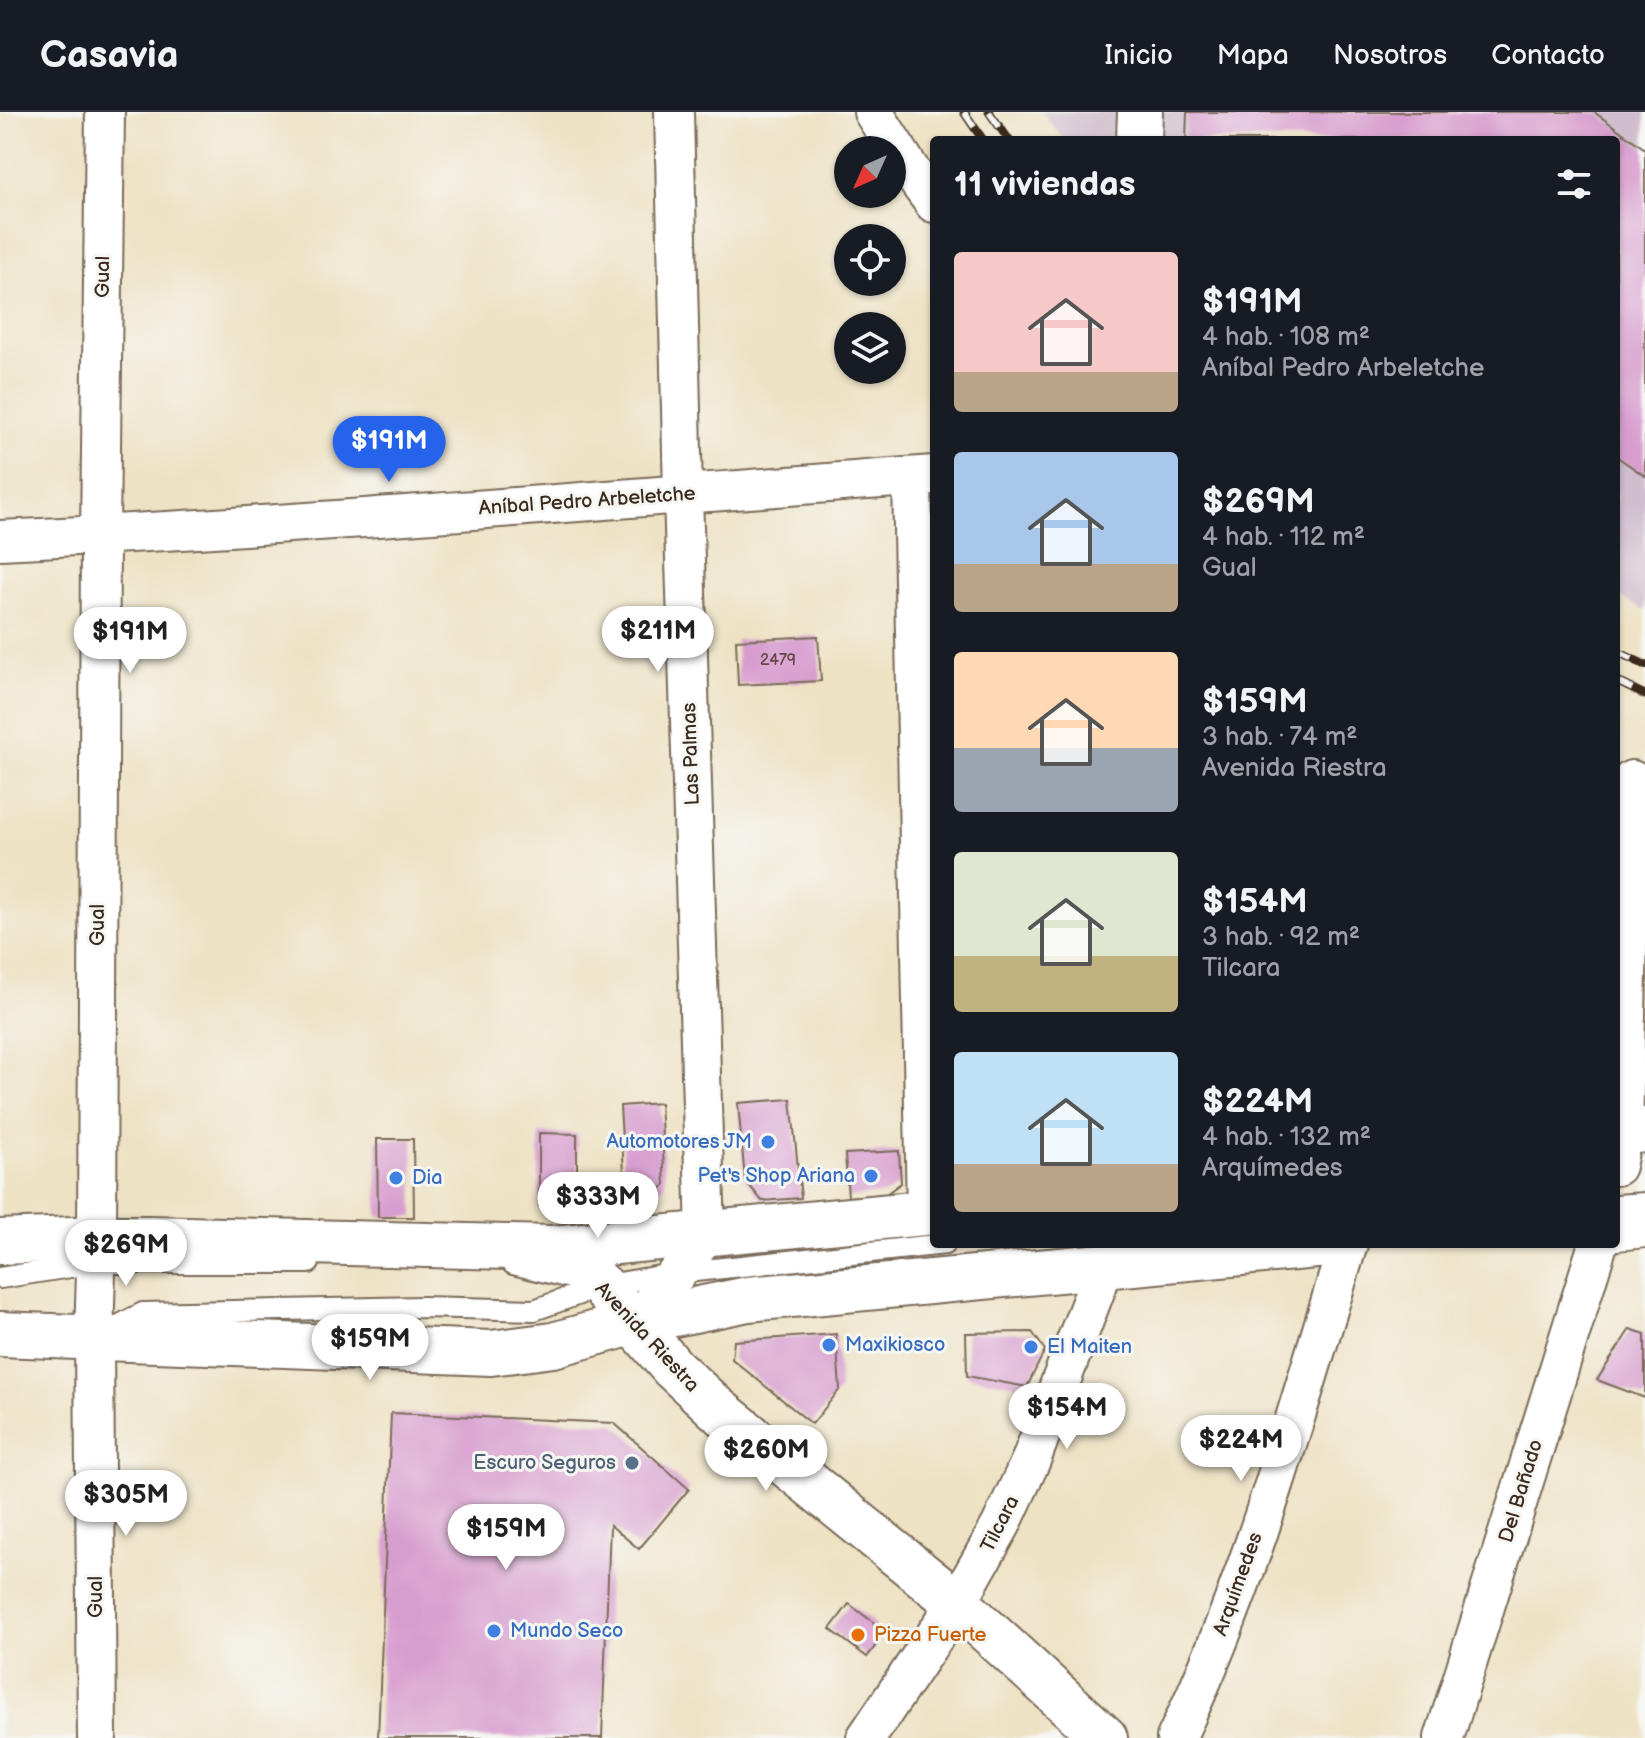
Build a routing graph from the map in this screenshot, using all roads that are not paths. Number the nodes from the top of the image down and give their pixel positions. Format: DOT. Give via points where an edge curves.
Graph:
graph roads {
  1 [pos="105,112"];
  2 [pos="674,112"];
  3 [pos="873,112"];
  4 [pos="1140,112"];
  5 [pos="1139,136"];
  6 [pos="930,198"];
  7 [pos="923,476"];
  8 [pos="683,495"];
  9 [pos="100,535"];
  10 [pos="0,540"];
  11 [pos="1631,780"];
  12 [pos="930,912"];
  13 [pos="1626,1146"];
  14 [pos="1645,1203"];
  15 [pos="1620,1205"];
  16 [pos="930,1223"];
  17 [pos="930,1224"];
  18 [pos="1645,1225"];
  19 [pos="1620,1228"];
  20 [pos="706,1234"];
  21 [pos="0,1242"];
  22 [pos="553,1248"];
  23 [pos="1246,1248"];
  24 [pos="1347,1248"];
  25 [pos="1597,1248"];
  26 [pos="96,1250"];
  27 [pos="1109,1254"];
  28 [pos="332,1264"];
  29 [pos="410,1264"];
  30 [pos="677,1273"];
  31 [pos="0,1278"];
  32 [pos="602,1286"];
  33 [pos="635,1322"];
  34 [pos="0,1334"];
  35 [pos="94,1338"];
  36 [pos="957,1603"];
  37 [pos="97,1738"];
  38 [pos="866,1738"];
  39 [pos="1105,1738"];
  40 [pos="1176,1738"];
  41 [pos="1444,1738"];
  1 -- 9 [label="street, Gual"];
  2 -- 8 [label="street, Las Palmas"];
  3 -- 6 [label="street"];
  4 -- 5 [label="main road"];
  7 -- 8 [label="street, Aníbal Pedro Arbeletche"];
  7 -- 12 [label="street"];
  8 -- 9 [label="street, Aníbal Pedro Arbeletche"];
  8 -- 20 [label="street, Las Palmas"];
  9 -- 10 [label="street, Aníbal Pedro Arbeletche"];
  9 -- 26 [label="street, Gual"];
  11 -- 13 [label="street"];
  14 -- 15 [label="lane"];
  16 -- 20 [label="main road"];
  17 -- 30 [label="lane"];
  18 -- 19 [label="main road"];
  20 -- 22 [label="main road"];
  20 -- 30 [label="street"];
  21 -- 26 [label="main road"];
  22 -- 26 [label="main road"];
  22 -- 32 [label="main road, Avenida Riestra"];
  23 -- 27 [label="main road"];
  24 -- 40 [label="street, Arquímedes" via="1235,1600"];
  25 -- 41 [label="street, Del Bañado"];
  26 -- 28 [label="lane"];
  26 -- 31 [label="lane"];
  26 -- 35 [label="street, Gual"];
  27 -- 33 [label="main road" via="748,1299"];
  27 -- 36 [label="street, Tilcara" via="1031,1460"];
  29 -- 32 [label="lane" via="518,1264"];
  30 -- 32 [label="lane"];
  30 -- 33 [label="street"];
  32 -- 33 [label="main road, Avenida Riestra"];
  32 -- 35 [label="lane" via="534,1310 143,1313"];
  33 -- 35 [label="main road" via="553,1345 491,1353"];
  33 -- 36 [label="main road, Avenida Riestra" via="716,1408"];
  34 -- 35 [label="main road"];
  35 -- 37 [label="street, Gual"];
  36 -- 38 [label="street, Tilcara"];
  36 -- 39 [label="main road, Avenida Riestra"];
}
